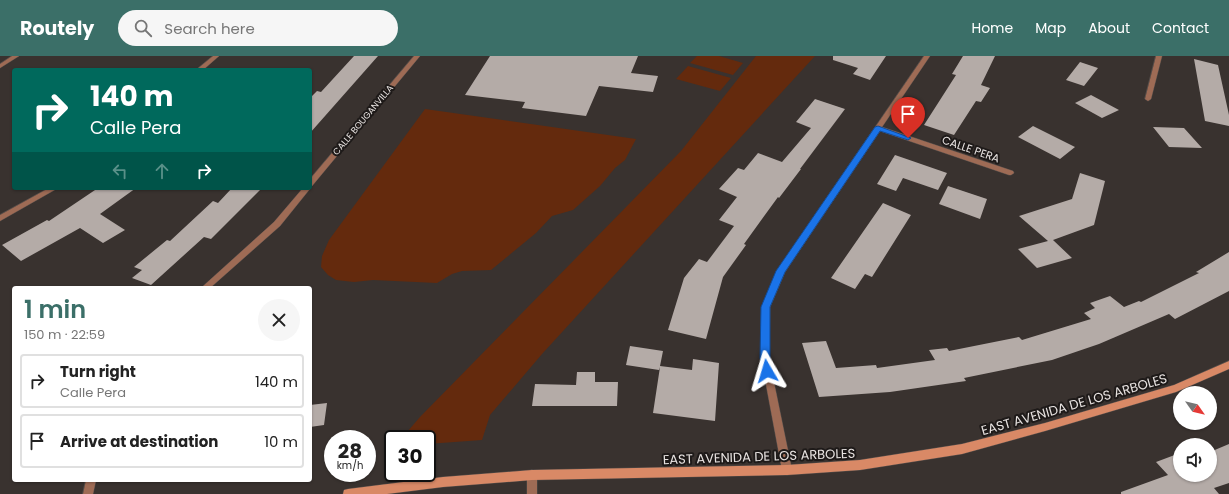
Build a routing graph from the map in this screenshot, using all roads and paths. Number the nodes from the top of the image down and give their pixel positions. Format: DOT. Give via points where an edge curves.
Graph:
graph roads {
  1 [pos="16,56"];
  2 [pos="216,56"];
  3 [pos="417,56"];
  4 [pos="927,56"];
  5 [pos="1159,56"];
  6 [pos="0,66"];
  7 [pos="201,68"];
  8 [pos="1148,99"];
  9 [pos="878,128"];
  10 [pos="1011,173"];
  11 [pos="312,182"];
  12 [pos="50,190"];
  13 [pos="305,190"];
  14 [pos="0,218"];
  15 [pos="207,286"];
  16 [pos="1229,365"];
  17 [pos="787,470"];
  18 [pos="532,474"];
  19 [pos="91,482"];
  20 [pos="88,494"];
  21 [pos="348,494"];
  22 [pos="532,494"];
  1 -- 6 [label="street"];
  2 -- 7 [label="street"];
  3 -- 11 [label="street, CALLE BOUGANVILLA"];
  4 -- 9 [label="street"];
  5 -- 8 [label="street"];
  9 -- 10 [label="street, CALLE PERA"];
  9 -- 17 [label="street" via="781,271 766,307 765,358"];
  12 -- 14 [label="street"];
  13 -- 15 [label="street" via="277,224"];
  16 -- 17 [label="main road, EAST AVENIDA DE LOS ARBOLES" via="1176,388 962,449 860,465"];
  17 -- 18 [label="main road, EAST AVENIDA DE LOS ARBOLES"];
  18 -- 21 [label="main road, EAST AVENIDA DE LOS ARBOLES"];
  18 -- 22 [label="street"];
  19 -- 20 [label="street"];
}
